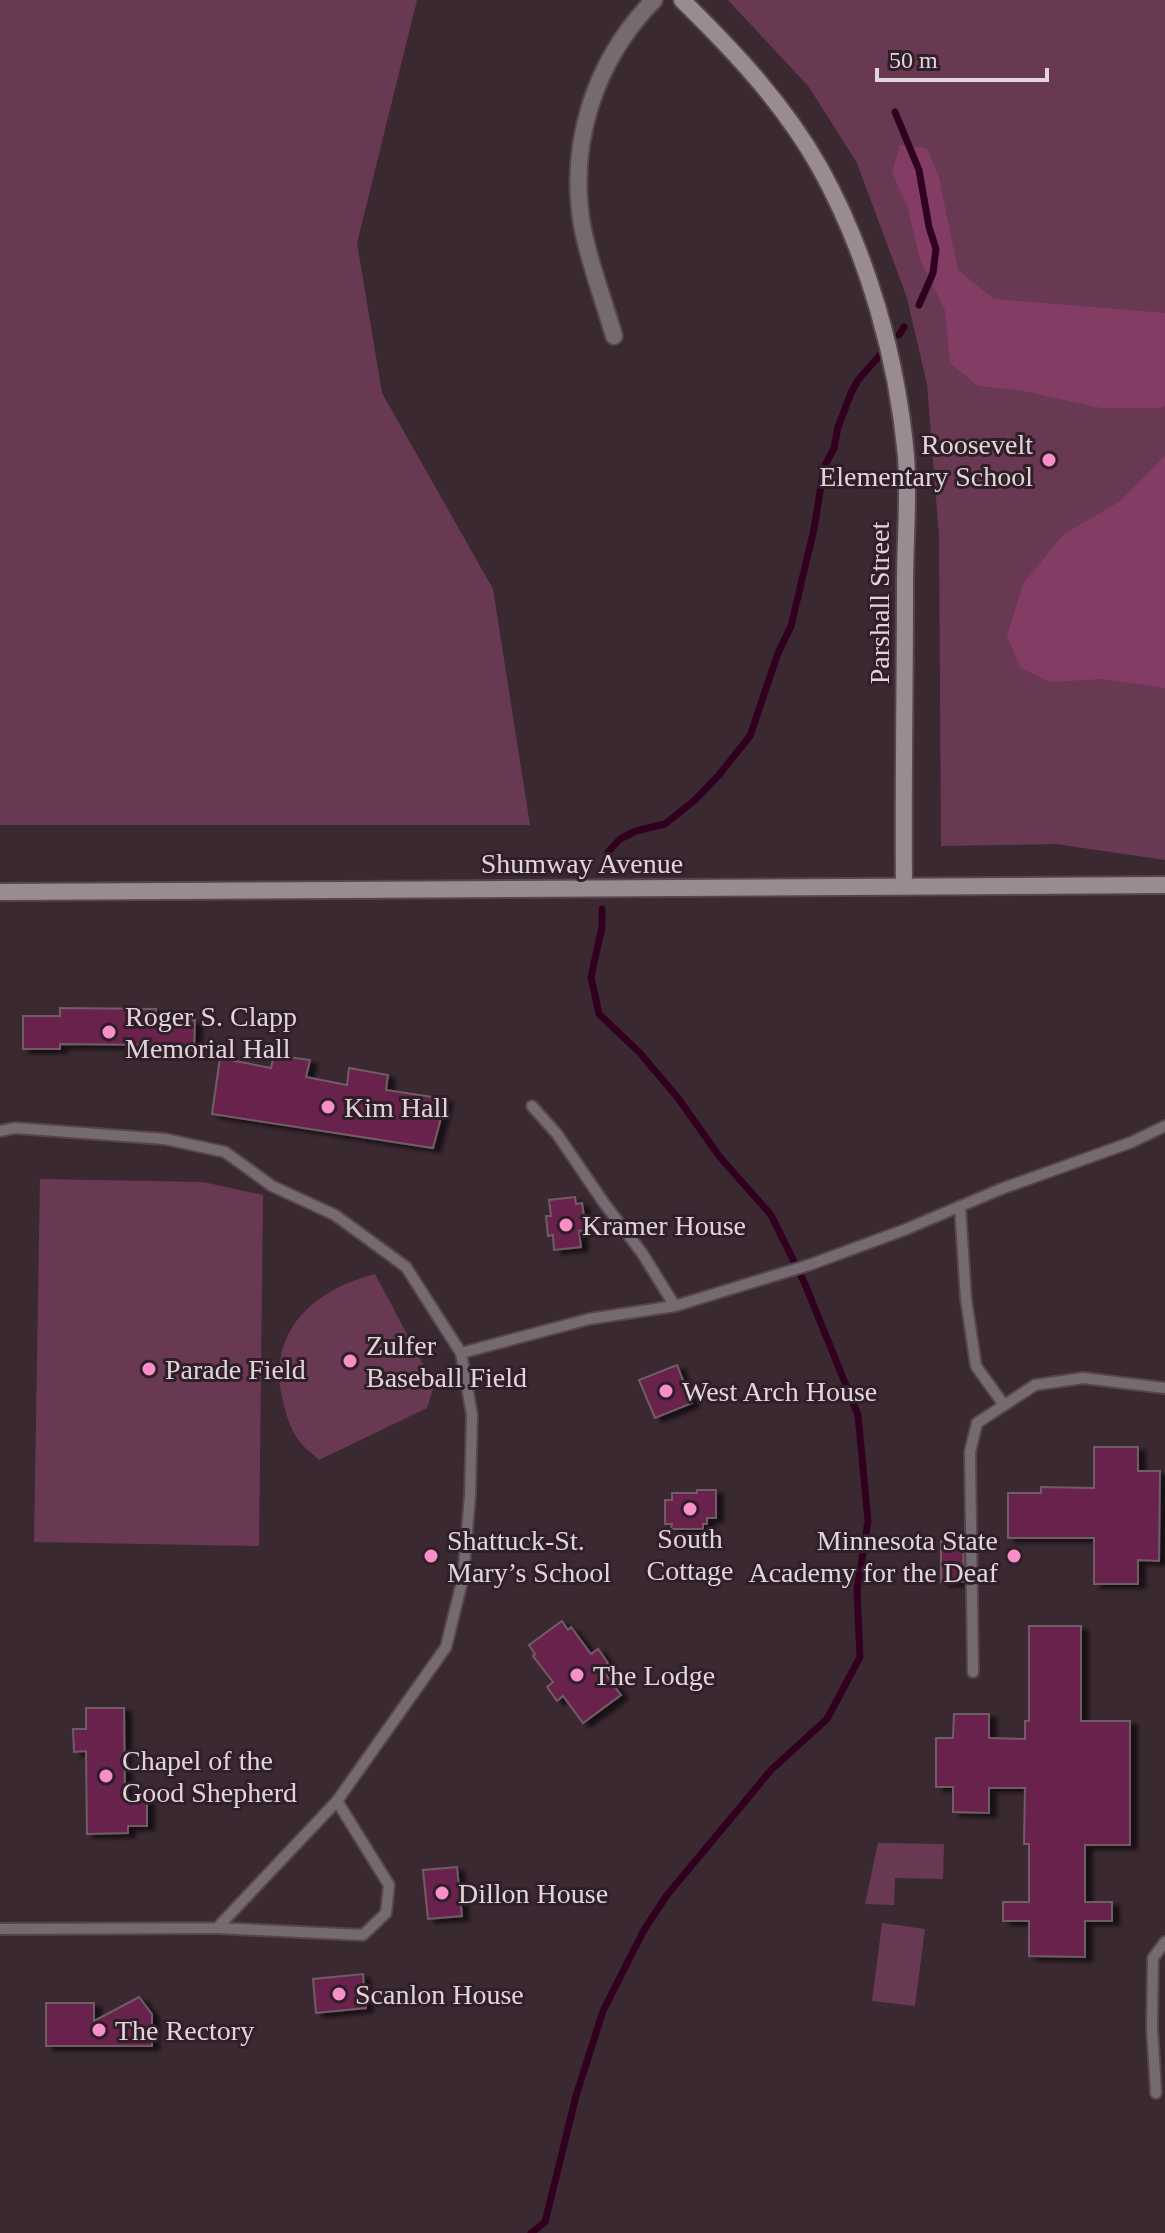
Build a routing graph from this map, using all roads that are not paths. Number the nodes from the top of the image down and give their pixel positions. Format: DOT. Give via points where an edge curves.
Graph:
graph roads {
  1 [pos="654,0"];
  2 [pos="682,0"];
  3 [pos="614,336"];
  4 [pos="1165,885"];
  5 [pos="904,886"];
  6 [pos="0,892"];
  7 [pos="532,1106"];
  8 [pos="1165,1126"];
  9 [pos="0,1131"];
  10 [pos="960,1206"];
  11 [pos="675,1306"];
  12 [pos="461,1353"];
  13 [pos="1165,1388"];
  14 [pos="1004,1405"];
  15 [pos="973,1672"];
  16 [pos="337,1801"];
  17 [pos="217,1928"];
  18 [pos="0,1929"];
  19 [pos="1165,1942"];
  20 [pos="1156,2093"];
  1 -- 3 [label="street" via="613,52 589,109 577,166 583,232"];
  2 -- 5 [label="street, Parshall Street" via="772,97 820,169 878,311 906,458"];
  4 -- 5 [label="street, Shumway Avenue"];
  5 -- 6 [label="street, Shumway Avenue"];
  7 -- 11 [label="lane" via="557,1134"];
  8 -- 10 [label="lane"];
  9 -- 12 [label="lane" via="165,1139 225,1152 272,1186 335,1215 406,1267"];
  10 -- 11 [label="lane" via="809,1265"];
  10 -- 14 [label="lane" via="976,1366"];
  11 -- 12 [label="lane" via="589,1319"];
  12 -- 16 [label="lane" via="472,1415 470,1496 463,1578 446,1647"];
  13 -- 14 [label="lane" via="1083,1378 1035,1385"];
  14 -- 15 [label="lane" via="977,1423 970,1452"];
  16 -- 17 [label="lane"];
  16 -- 17 [label="lane" via="389,1885 386,1913 363,1935"];
  17 -- 18 [label="lane"];
  19 -- 20 [label="lane" via="1153,1958"];
}
